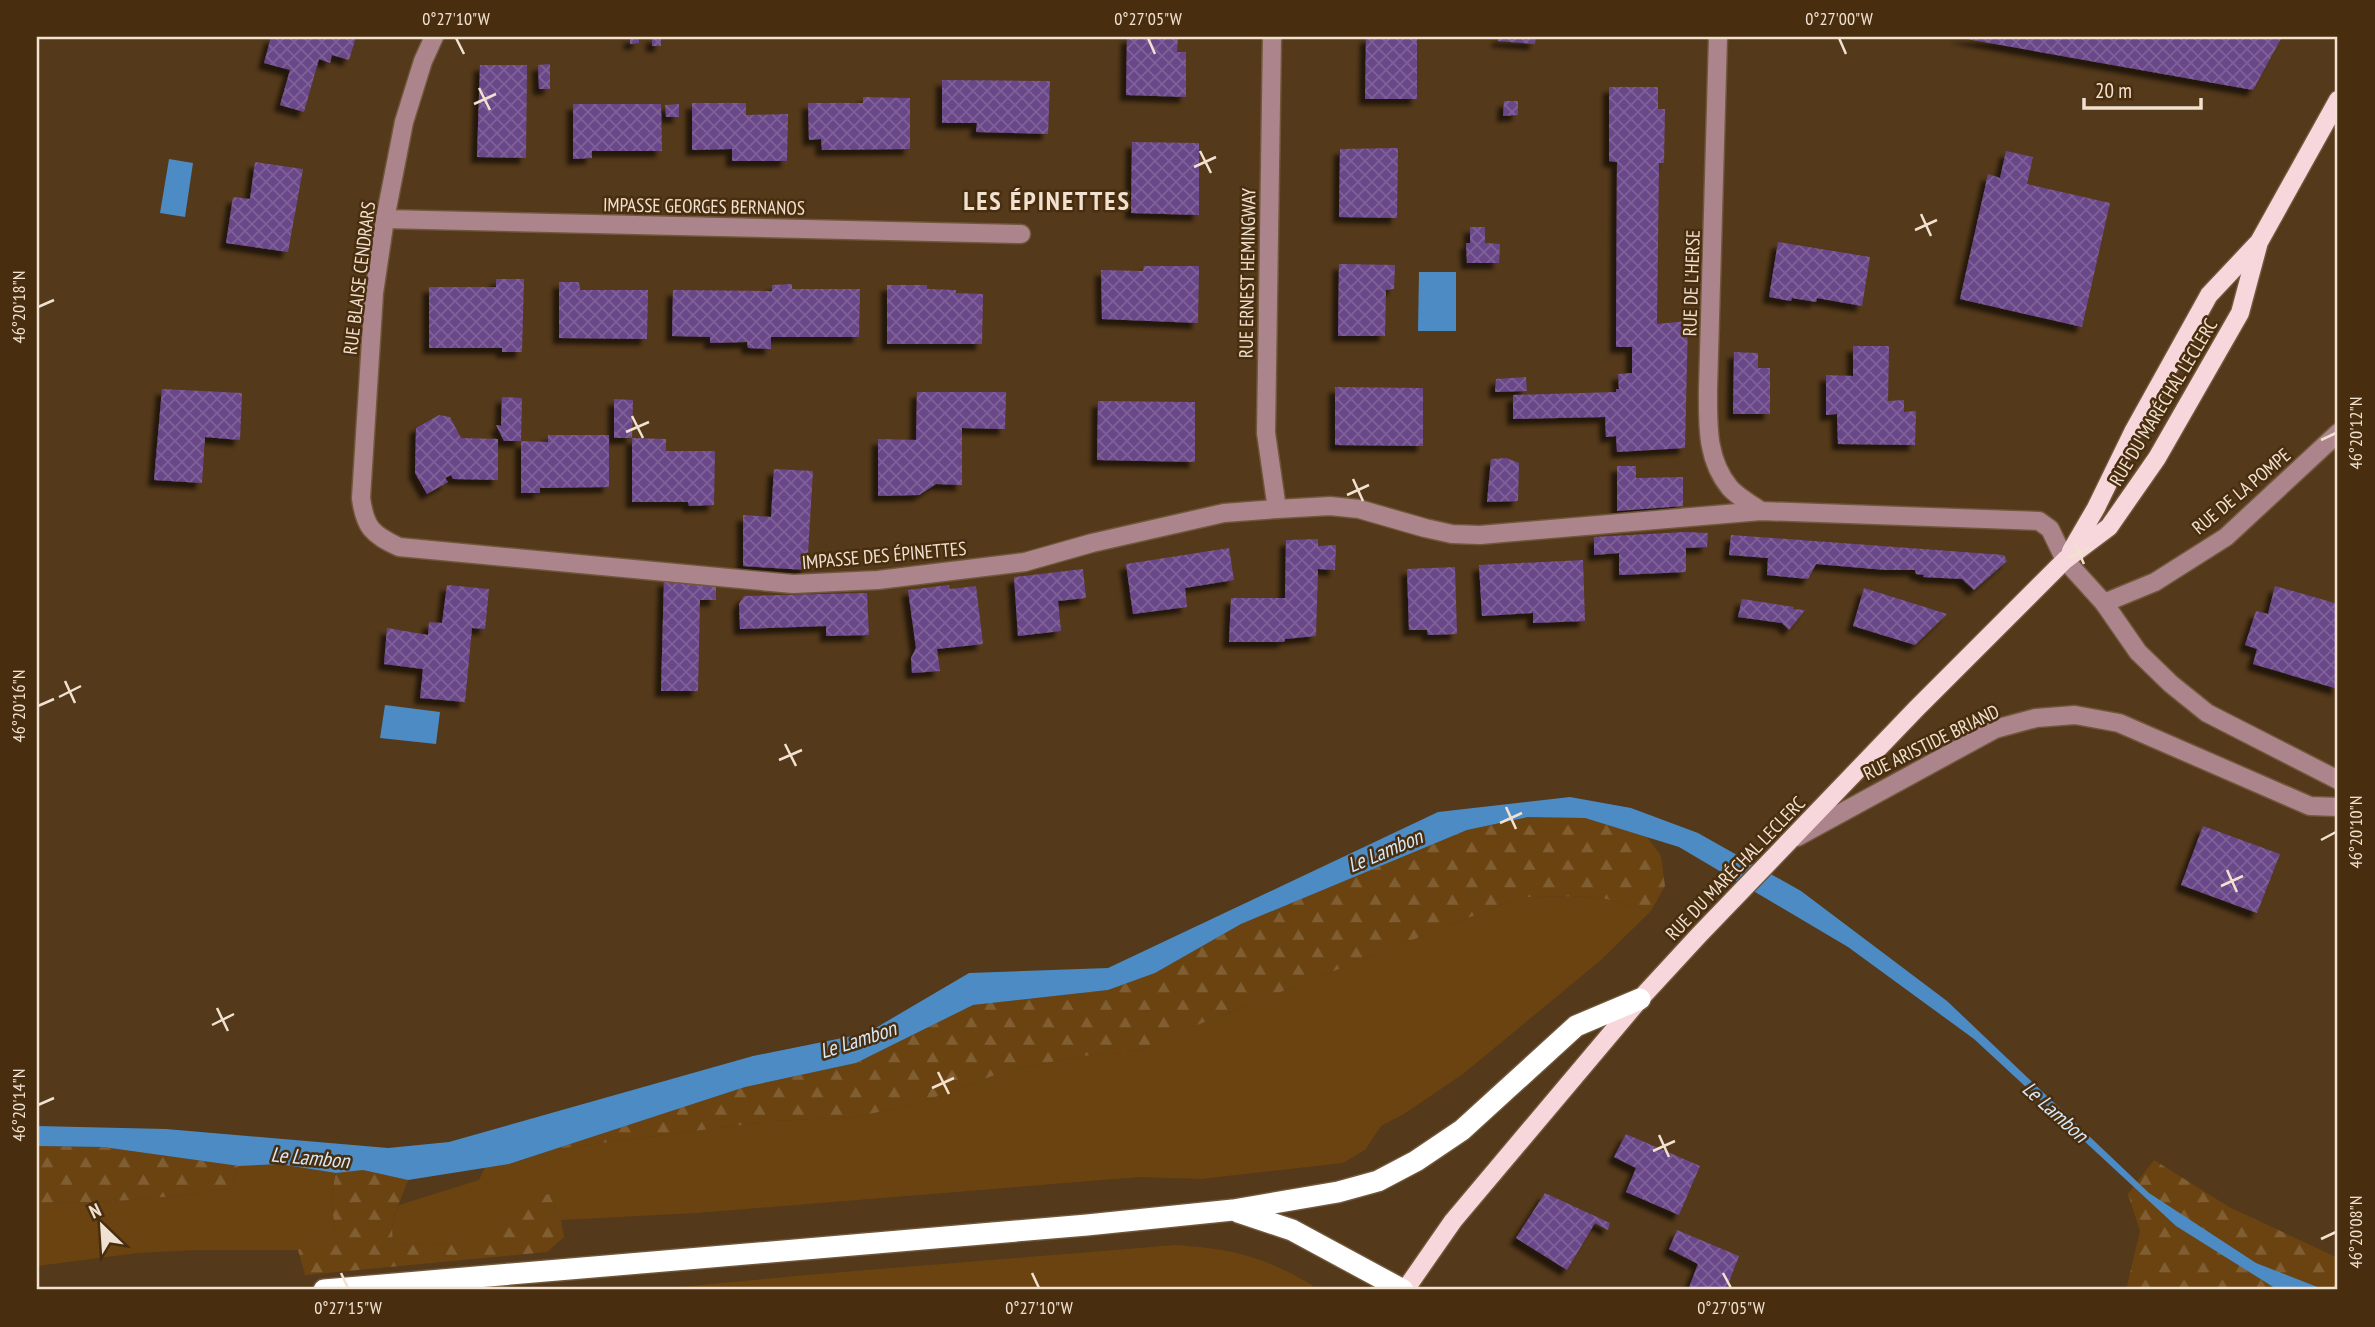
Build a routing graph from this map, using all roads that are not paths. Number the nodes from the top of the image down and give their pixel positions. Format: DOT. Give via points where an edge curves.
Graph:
graph roads {
  1 [pos="434,37"];
  2 [pos="1272,37"];
  3 [pos="1718,37"];
  4 [pos="2338,100"];
  5 [pos="386,219"];
  6 [pos="1021,234"];
  7 [pos="2259,242"];
  8 [pos="2338,433"];
  9 [pos="1277,509"];
  10 [pos="1761,511"];
  11 [pos="369,529"];
  12 [pos="2065,560"];
  13 [pos="2104,603"];
  14 [pos="2338,780"];
  15 [pos="2338,807"];
  16 [pos="1788,842"];
  17 [pos="1640,999"];
  18 [pos="1233,1210"];
  19 [pos="324,1290"];
  20 [pos="1404,1290"];
  1 -- 5 [label="street, RUE BLAISE CENDRARS" via="404,122"];
  2 -- 9 [label="street, RUE ERNEST HEMINGWAY" via="1266,433"];
  3 -- 10 [label="street, RUE DE L'HERSE" via="1709,443 1731,489"];
  4 -- 7 [label="main road, RUE DU MARÉCHAL LECLERC"];
  5 -- 6 [label="street, IMPASSE GEORGES BERNANOS"];
  5 -- 11 [label="street, RUE BLAISE CENDRARS" via="374,293 361,498"];
  7 -- 12 [label="main road, RUE DU MARÉCHAL LECLERC" via="2208,295"];
  7 -- 12 [label="main road, RUE DU MARÉCHAL LECLERC" via="2240,313 2157,458 2109,527"];
  8 -- 13 [label="street, RUE DE LA POMPE" via="2226,537 2155,582"];
  9 -- 10 [label="street" via="1359,509 1452,534 1480,535"];
  9 -- 11 [label="street, IMPASSE DES ÉPINETTES" via="1224,513 1025,562 793,584 399,547"];
  10 -- 12 [label="street" via="2039,521 2050,529"];
  12 -- 13 [label="street"];
  12 -- 16 [label="main road, RUE DU MARÉCHAL LECLERC"];
  13 -- 14 [label="street" via="2138,652 2207,713"];
  15 -- 16 [label="street, RUE ARISTIDE BRIAND" via="2310,806 2119,723 2074,715 2036,718 1995,729"];
  16 -- 17 [label="main road, RUE DU MARÉCHAL LECLERC"];
  17 -- 18 [label="highway" via="1576,1026 1462,1130 1401,1170 1338,1192"];
  17 -- 20 [label="main road, RUE DU MARÉCHAL LECLERC" via="1453,1222"];
  18 -- 19 [label="highway"];
  18 -- 20 [label="highway" via="1292,1230"];
}
